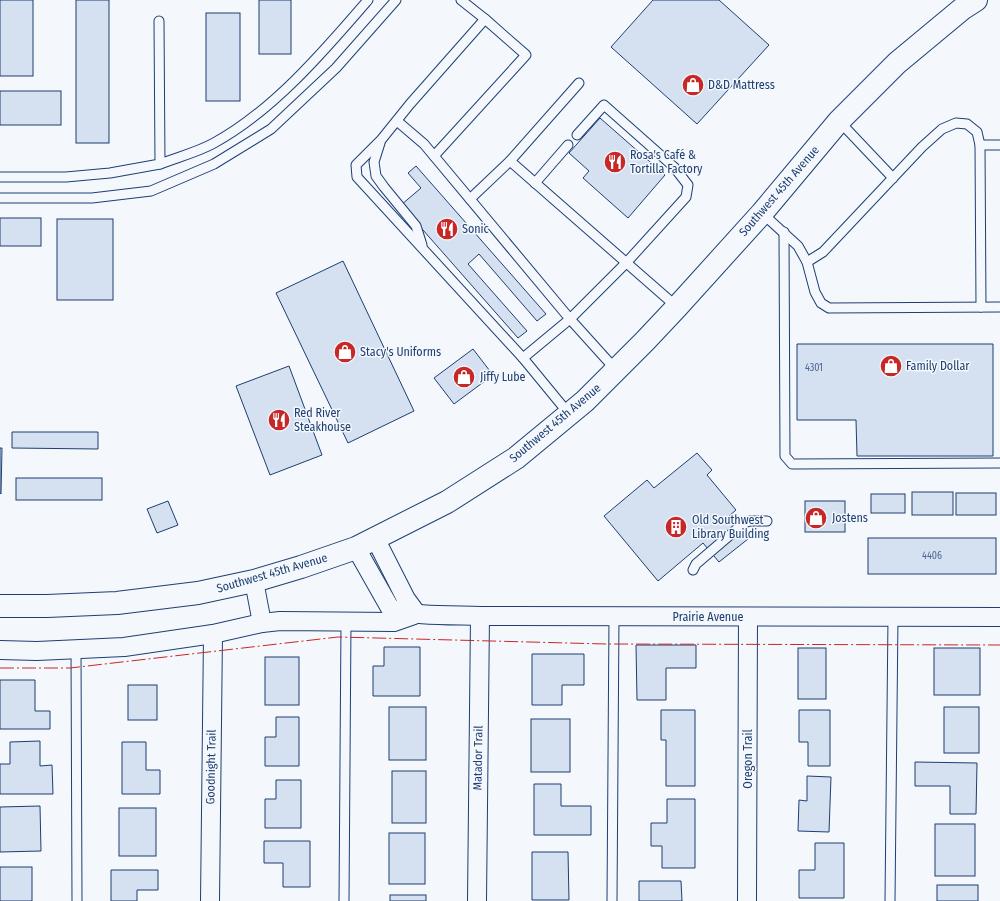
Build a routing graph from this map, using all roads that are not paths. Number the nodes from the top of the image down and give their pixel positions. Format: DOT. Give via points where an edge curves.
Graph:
graph roads {
  1 [pos="368,0"];
  2 [pos="396,0"];
  3 [pos="461,0"];
  4 [pos="976,0"];
  5 [pos="485,19"];
  6 [pos="159,21"];
  7 [pos="579,83"];
  8 [pos="397,121"];
  9 [pos="839,121"];
  10 [pos="577,134"];
  11 [pos="381,140"];
  12 [pos="568,145"];
  13 [pos="980,145"];
  14 [pos="1000,145"];
  15 [pos="434,156"];
  16 [pos="510,161"];
  17 [pos="160,164"];
  18 [pos="0,177"];
  19 [pos="893,178"];
  20 [pos="535,183"];
  21 [pos="0,198"];
  22 [pos="470,199"];
  23 [pos="762,213"];
  24 [pos="784,232"];
  25 [pos="423,248"];
  26 [pos="627,262"];
  27 [pos="807,262"];
  28 [pos="677,307"];
  29 [pos="981,307"];
  30 [pos="1000,307"];
  31 [pos="570,319"];
  32 [pos="523,358"];
  33 [pos="616,370"];
  34 [pos="569,414"];
  35 [pos="1000,463"];
  36 [pos="767,521"];
  37 [pos="366,543"];
  38 [pos="693,570"];
  39 [pos="254,581"];
  40 [pos="0,606"];
  41 [pos="417,614"];
  42 [pos="480,616"];
  43 [pos="614,616"];
  44 [pos="748,616"];
  45 [pos="893,616"];
  46 [pos="1000,617"];
  47 [pos="346,622"];
  48 [pos="262,623"];
  49 [pos="213,634"];
  50 [pos="76,649"];
  51 [pos="0,650"];
  52 [pos="77,901"];
  53 [pos="210,901"];
  54 [pos="344,901"];
  55 [pos="477,901"];
  56 [pos="612,901"];
  57 [pos="747,901"];
  58 [pos="890,901"];
  1 -- 17 [label="lane" via="326,48 268,105 214,143"];
  2 -- 21 [label="lane" via="336,68 271,129 214,164 151,191 92,198"];
  3 -- 5 [label="lane"];
  4 -- 9 [label="main road, Southwest 45th Avenue" via="898,63"];
  5 -- 8 [label="lane"];
  5 -- 15 [label="lane" via="526,55"];
  6 -- 17 [label="lane"];
  7 -- 16 [label="lane"];
  8 -- 11 [label="lane"];
  8 -- 15 [label="lane"];
  9 -- 19 [label="lane"];
  9 -- 23 [label="main road, Southwest 45th Avenue"];
  10 -- 26 [label="lane" via="604,105 674,167 688,186 686,198"];
  11 -- 25 [label="lane" via="374,162 376,176 416,226"];
  11 -- 25 [label="lane" via="356,165 357,177"];
  12 -- 20 [label="lane"];
  13 -- 14 [label="lane"];
  13 -- 19 [label="lane" via="977,132 967,124 956,123 942,129"];
  13 -- 29 [label="lane"];
  15 -- 22 [label="lane"];
  16 -- 20 [label="lane"];
  16 -- 22 [label="lane"];
  17 -- 18 [label="lane" via="110,174"];
  19 -- 27 [label="lane" via="823,252"];
  20 -- 26 [label="lane"];
  22 -- 31 [label="lane"];
  23 -- 24 [label="lane"];
  23 -- 28 [label="main road, Southwest 45th Avenue"];
  24 -- 27 [label="lane" via="798,246"];
  24 -- 35 [label="lane" via="785,456 792,464"];
  25 -- 32 [label="lane"];
  26 -- 28 [label="lane"];
  26 -- 31 [label="lane"];
  27 -- 29 [label="lane" via="815,292 821,303 829,308"];
  28 -- 33 [label="main road, Southwest 45th Avenue"];
  29 -- 30 [label="lane"];
  31 -- 32 [label="lane"];
  31 -- 33 [label="lane"];
  32 -- 34 [label="lane"];
  33 -- 34 [label="main road, Southwest 45th Avenue"];
  34 -- 37 [label="main road, Southwest 45th Avenue" via="516,458 447,502"];
  36 -- 38 [label="lane" via="744,523 696,564"];
  37 -- 39 [label="main road, Southwest 45th Avenue"];
  37 -- 41 [label="street, Prairie Avenue" via="390,608"];
  39 -- 40 [label="main road, Southwest 45th Avenue" via="198,594 117,603"];
  39 -- 48 [label="street"];
  41 -- 42 [label="street, Prairie Avenue"];
  41 -- 47 [label="street" via="394,622"];
  42 -- 43 [label="street, Prairie Avenue"];
  42 -- 55 [label="street, Matador Trail"];
  43 -- 44 [label="street, Prairie Avenue"];
  43 -- 56 [label="lane"];
  44 -- 45 [label="street, Prairie Avenue"];
  44 -- 57 [label="street, Oregon Trail"];
  45 -- 46 [label="street, Prairie Avenue"];
  45 -- 58 [label="lane"];
  47 -- 48 [label="street"];
  47 -- 54 [label="lane"];
  48 -- 49 [label="street"];
  49 -- 50 [label="street" via="124,647"];
  49 -- 53 [label="street, Goodnight Trail"];
  50 -- 51 [label="street"];
  50 -- 52 [label="lane"];
}
